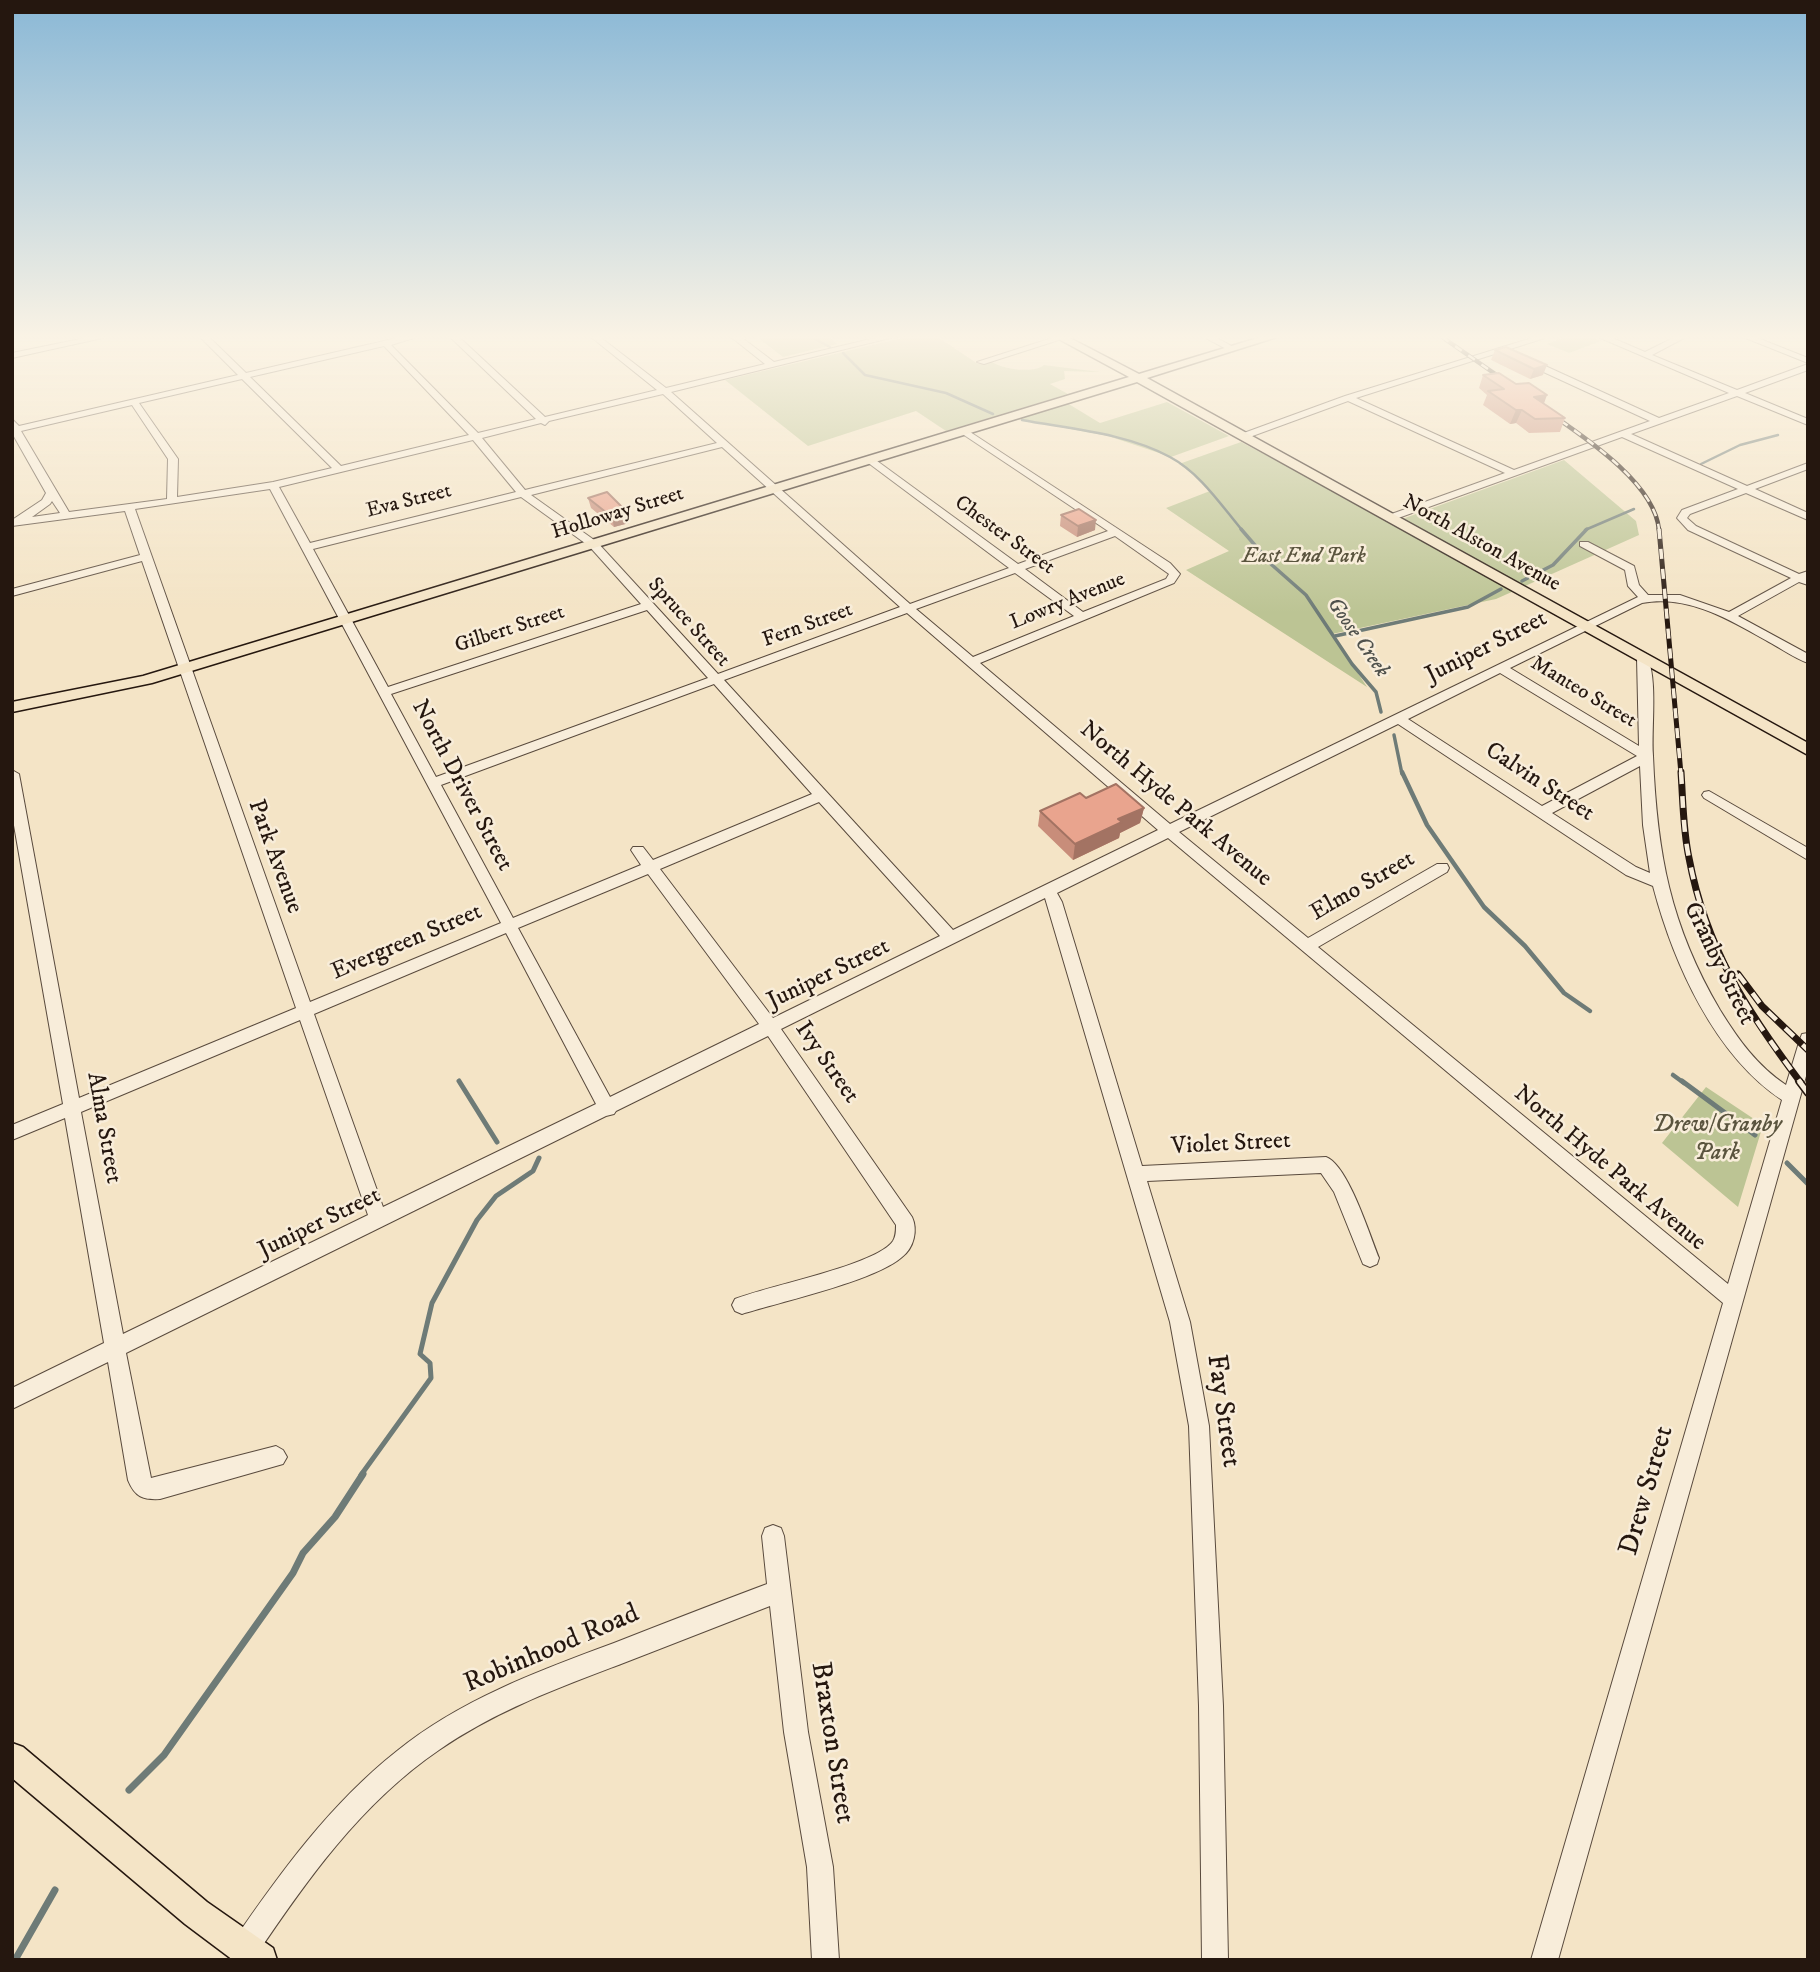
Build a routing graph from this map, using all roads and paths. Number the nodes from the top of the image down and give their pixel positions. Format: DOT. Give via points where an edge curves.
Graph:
graph roads {
  1 [pos="15,429"];
  2 [pos="152,429"];
  3 [pos="299,429"];
  4 [pos="468,429"];
  5 [pos="515,429"];
  6 [pos="707,429"];
  7 [pos="970,429"];
  8 [pos="1231,429"];
  9 [pos="1263,429"];
  10 [pos="1416,429"];
  11 [pos="1636,429"];
  12 [pos="964,431"];
  13 [pos="1623,434"];
  14 [pos="1244,436"];
  15 [pos="477,438"];
  16 [pos="724,444"];
  17 [pos="870,460"];
  18 [pos="1808,466"];
  19 [pos="339,469"];
  20 [pos="1513,473"];
  21 [pos="273,485"];
  22 [pos="774,489"];
  23 [pos="1747,490"];
  24 [pos="51,493"];
  25 [pos="523,494"];
  26 [pos="172,501"];
  27 [pos="129,507"];
  28 [pos="68,516"];
  29 [pos="1808,517"];
  30 [pos="1390,518"];
  31 [pos="14,524"];
  32 [pos="1116,532"];
  33 [pos="593,544"];
  34 [pos="1584,544"];
  35 [pos="307,547"];
  36 [pos="145,558"];
  37 [pos="1017,569"];
  38 [pos="1805,578"];
  39 [pos="12,593"];
  40 [pos="1645,598"];
  41 [pos="647,606"];
  42 [pos="909,609"];
  43 [pos="1082,617"];
  44 [pos="1728,617"];
  45 [pos="346,619"];
  46 [pos="1584,625"];
  47 [pos="1643,658"];
  48 [pos="1808,659"];
  49 [pos="972,662"];
  50 [pos="1499,667"];
  51 [pos="184,668"];
  52 [pos="714,680"];
  53 [pos="385,692"];
  54 [pos="12,707"];
  55 [pos="1399,719"];
  56 [pos="1808,750"];
  57 [pos="1646,757"];
  58 [pos="12,774"];
  59 [pos="433,783"];
  60 [pos="1709,795"];
  61 [pos="820,796"];
  62 [pos="1542,813"];
  63 [pos="1170,831"];
  64 [pos="638,850"];
  65 [pos="1808,855"];
  66 [pos="650,866"];
  67 [pos="1442,868"];
  68 [pos="1657,882"];
  69 [pos="1048,891"];
  70 [pos="510,925"];
  71 [pos="952,939"];
  72 [pos="1307,946"];
  73 [pos="306,1010"];
  74 [pos="771,1028"];
  75 [pos="1808,1039"];
  76 [pos="1790,1096"];
  77 [pos="73,1108"];
  78 [pos="608,1109"];
  79 [pos="12,1133"];
  80 [pos="1137,1174"];
  81 [pos="379,1221"];
  82 [pos="1370,1258"];
  83 [pos="1732,1299"];
  84 [pos="742,1305"];
  85 [pos="114,1349"];
  86 [pos="12,1399"];
  87 [pos="276,1457"];
  88 [pos="773,1536"];
  89 [pos="779,1591"];
  90 [pos="12,1759"];
  91 [pos="248,1956"];
  92 [pos="826,1960"];
  93 [pos="1215,1960"];
  94 [pos="1544,1960"];
  1 -- 24 [label="street"];
  2 -- 26 [label="street" via="173,459"];
  3 -- 19 [label="street"];
  4 -- 15 [label="street, Spruce Street"];
  5 -- 15 [label="street"];
  6 -- 16 [label="street, North Hyde Park Avenue"];
  7 -- 12 [label="main road, Holloway Street"];
  8 -- 14 [label="main road, North Alston Avenue"];
  9 -- 14 [label="street"];
  10 -- 20 [label="street"];
  11 -- 13 [label="street"];
  12 -- 17 [label="main road, Holloway Street"];
  12 -- 32 [label="street"];
  13 -- 20 [label="street"];
  13 -- 23 [label="street"];
  14 -- 30 [label="main road, North Alston Avenue"];
  15 -- 19 [label="street"];
  15 -- 25 [label="street, Spruce Street"];
  16 -- 22 [label="street, North Hyde Park Avenue"];
  16 -- 25 [label="street, Eva Street"];
  17 -- 22 [label="main road, Holloway Street"];
  17 -- 37 [label="street, Chester Street"];
  18 -- 23 [label="street"];
  19 -- 21 [label="street"];
  20 -- 30 [label="street"];
  21 -- 26 [label="street"];
  21 -- 35 [label="street, North Driver Street"];
  22 -- 33 [label="main road, Holloway Street"];
  22 -- 42 [label="street, North Hyde Park Avenue"];
  23 -- 29 [label="street"];
  23 -- 38 [label="street" via="1686,512 1682,518 1692,528"];
  24 -- 28 [label="street"];
  24 -- 31 [label="street" via="46,502"];
  25 -- 33 [label="street, Spruce Street"];
  25 -- 35 [label="street, Eva Street"];
  26 -- 27 [label="street"];
  27 -- 28 [label="street"];
  27 -- 36 [label="street, Park Avenue"];
  28 -- 31 [label="street"];
  30 -- 46 [label="main road, North Alston Avenue"];
  32 -- 37 [label="street, Fern Street"];
  32 -- 43 [label="street, Lowry Avenue" via="1175,574 1170,581"];
  33 -- 41 [label="street, Spruce Street"];
  33 -- 45 [label="main road, Holloway Street"];
  34 -- 40 [label="street" via="1630,568 1634,586"];
  35 -- 45 [label="street, North Driver Street"];
  36 -- 39 [label="street"];
  36 -- 51 [label="street, Park Avenue"];
  37 -- 42 [label="street, Fern Street"];
  37 -- 43 [label="street, Chester Street"];
  38 -- 44 [label="street"];
  40 -- 44 [label="street, Juniper Street" via="1667,596"];
  40 -- 46 [label="street, Juniper Street"];
  41 -- 52 [label="street, Spruce Street"];
  41 -- 53 [label="street, Gilbert Street"];
  42 -- 49 [label="street, North Hyde Park Avenue"];
  42 -- 52 [label="street, Fern Street"];
  43 -- 49 [label="street, Lowry Avenue"];
  44 -- 48 [label="street, Juniper Street"];
  45 -- 51 [label="main road, Holloway Street"];
  45 -- 53 [label="street, North Driver Street"];
  46 -- 47 [label="main road, North Alston Avenue"];
  46 -- 50 [label="street, Juniper Street"];
  47 -- 56 [label="main road, North Alston Avenue"];
  47 -- 57 [label="street, Granby Street"];
  49 -- 63 [label="street, North Hyde Park Avenue"];
  50 -- 55 [label="street, Juniper Street"];
  50 -- 57 [label="street, Manteo Street"];
  51 -- 54 [label="main road, Holloway Street" via="113,689"];
  51 -- 73 [label="street, Park Avenue"];
  52 -- 59 [label="street, Fern Street"];
  52 -- 61 [label="street, Spruce Street"];
  53 -- 59 [label="street, North Driver Street"];
  55 -- 62 [label="street, Calvin Street"];
  55 -- 63 [label="street, Juniper Street"];
  57 -- 62 [label="street"];
  57 -- 68 [label="street, Granby Street"];
  58 -- 77 [label="street, Alma Street"];
  59 -- 70 [label="street, North Driver Street"];
  60 -- 65 [label="street"];
  61 -- 66 [label="street, Evergreen Street"];
  61 -- 71 [label="street, Spruce Street"];
  62 -- 68 [label="street, Calvin Street" via="1631,871"];
  63 -- 69 [label="street, Juniper Street"];
  63 -- 72 [label="street, North Hyde Park Avenue"];
  64 -- 66 [label="street, Ivy Street"];
  66 -- 70 [label="street, Evergreen Street"];
  66 -- 74 [label="street, Ivy Street"];
  67 -- 72 [label="street, Elmo Street"];
  68 -- 76 [label="street, Granby Street" via="1685,959 1730,1041 1745,1063"];
  69 -- 71 [label="street, Juniper Street"];
  69 -- 80 [label="street, Fay Street"];
  70 -- 73 [label="street, Evergreen Street"];
  70 -- 78 [label="street, North Driver Street"];
  71 -- 74 [label="street, Juniper Street"];
  72 -- 83 [label="street, North Hyde Park Avenue"];
  73 -- 77 [label="street, Evergreen Street"];
  73 -- 81 [label="street, Park Avenue"];
  74 -- 78 [label="street, Juniper Street"];
  74 -- 84 [label="street, Ivy Street" via="900,1212 906,1234 902,1244 882,1260"];
  75 -- 76 [label="street, Drew Street"];
  76 -- 83 [label="street, Drew Street"];
  77 -- 79 [label="street, Evergreen Street"];
  77 -- 85 [label="street, Alma Street"];
  78 -- 81 [label="street, Juniper Street"];
  80 -- 82 [label="street, Violet Street" via="1326,1165 1341,1188"];
  80 -- 93 [label="street, Fay Street" via="1180,1321 1199,1426 1211,1706"];
  81 -- 85 [label="street, Juniper Street"];
  83 -- 94 [label="street, Drew Street"];
  85 -- 86 [label="street, Juniper Street"];
  85 -- 87 [label="street, Alma Street" via="134,1463 146,1489"];
  88 -- 89 [label="street, Braxton Street"];
  89 -- 91 [label="street, Robinhood Road" via="518,1692 435,1738 388,1773 341,1818 310,1856"];
  89 -- 92 [label="street, Braxton Street" via="796,1732 820,1867"];
  90 -- 91 [label="main road"];
}
